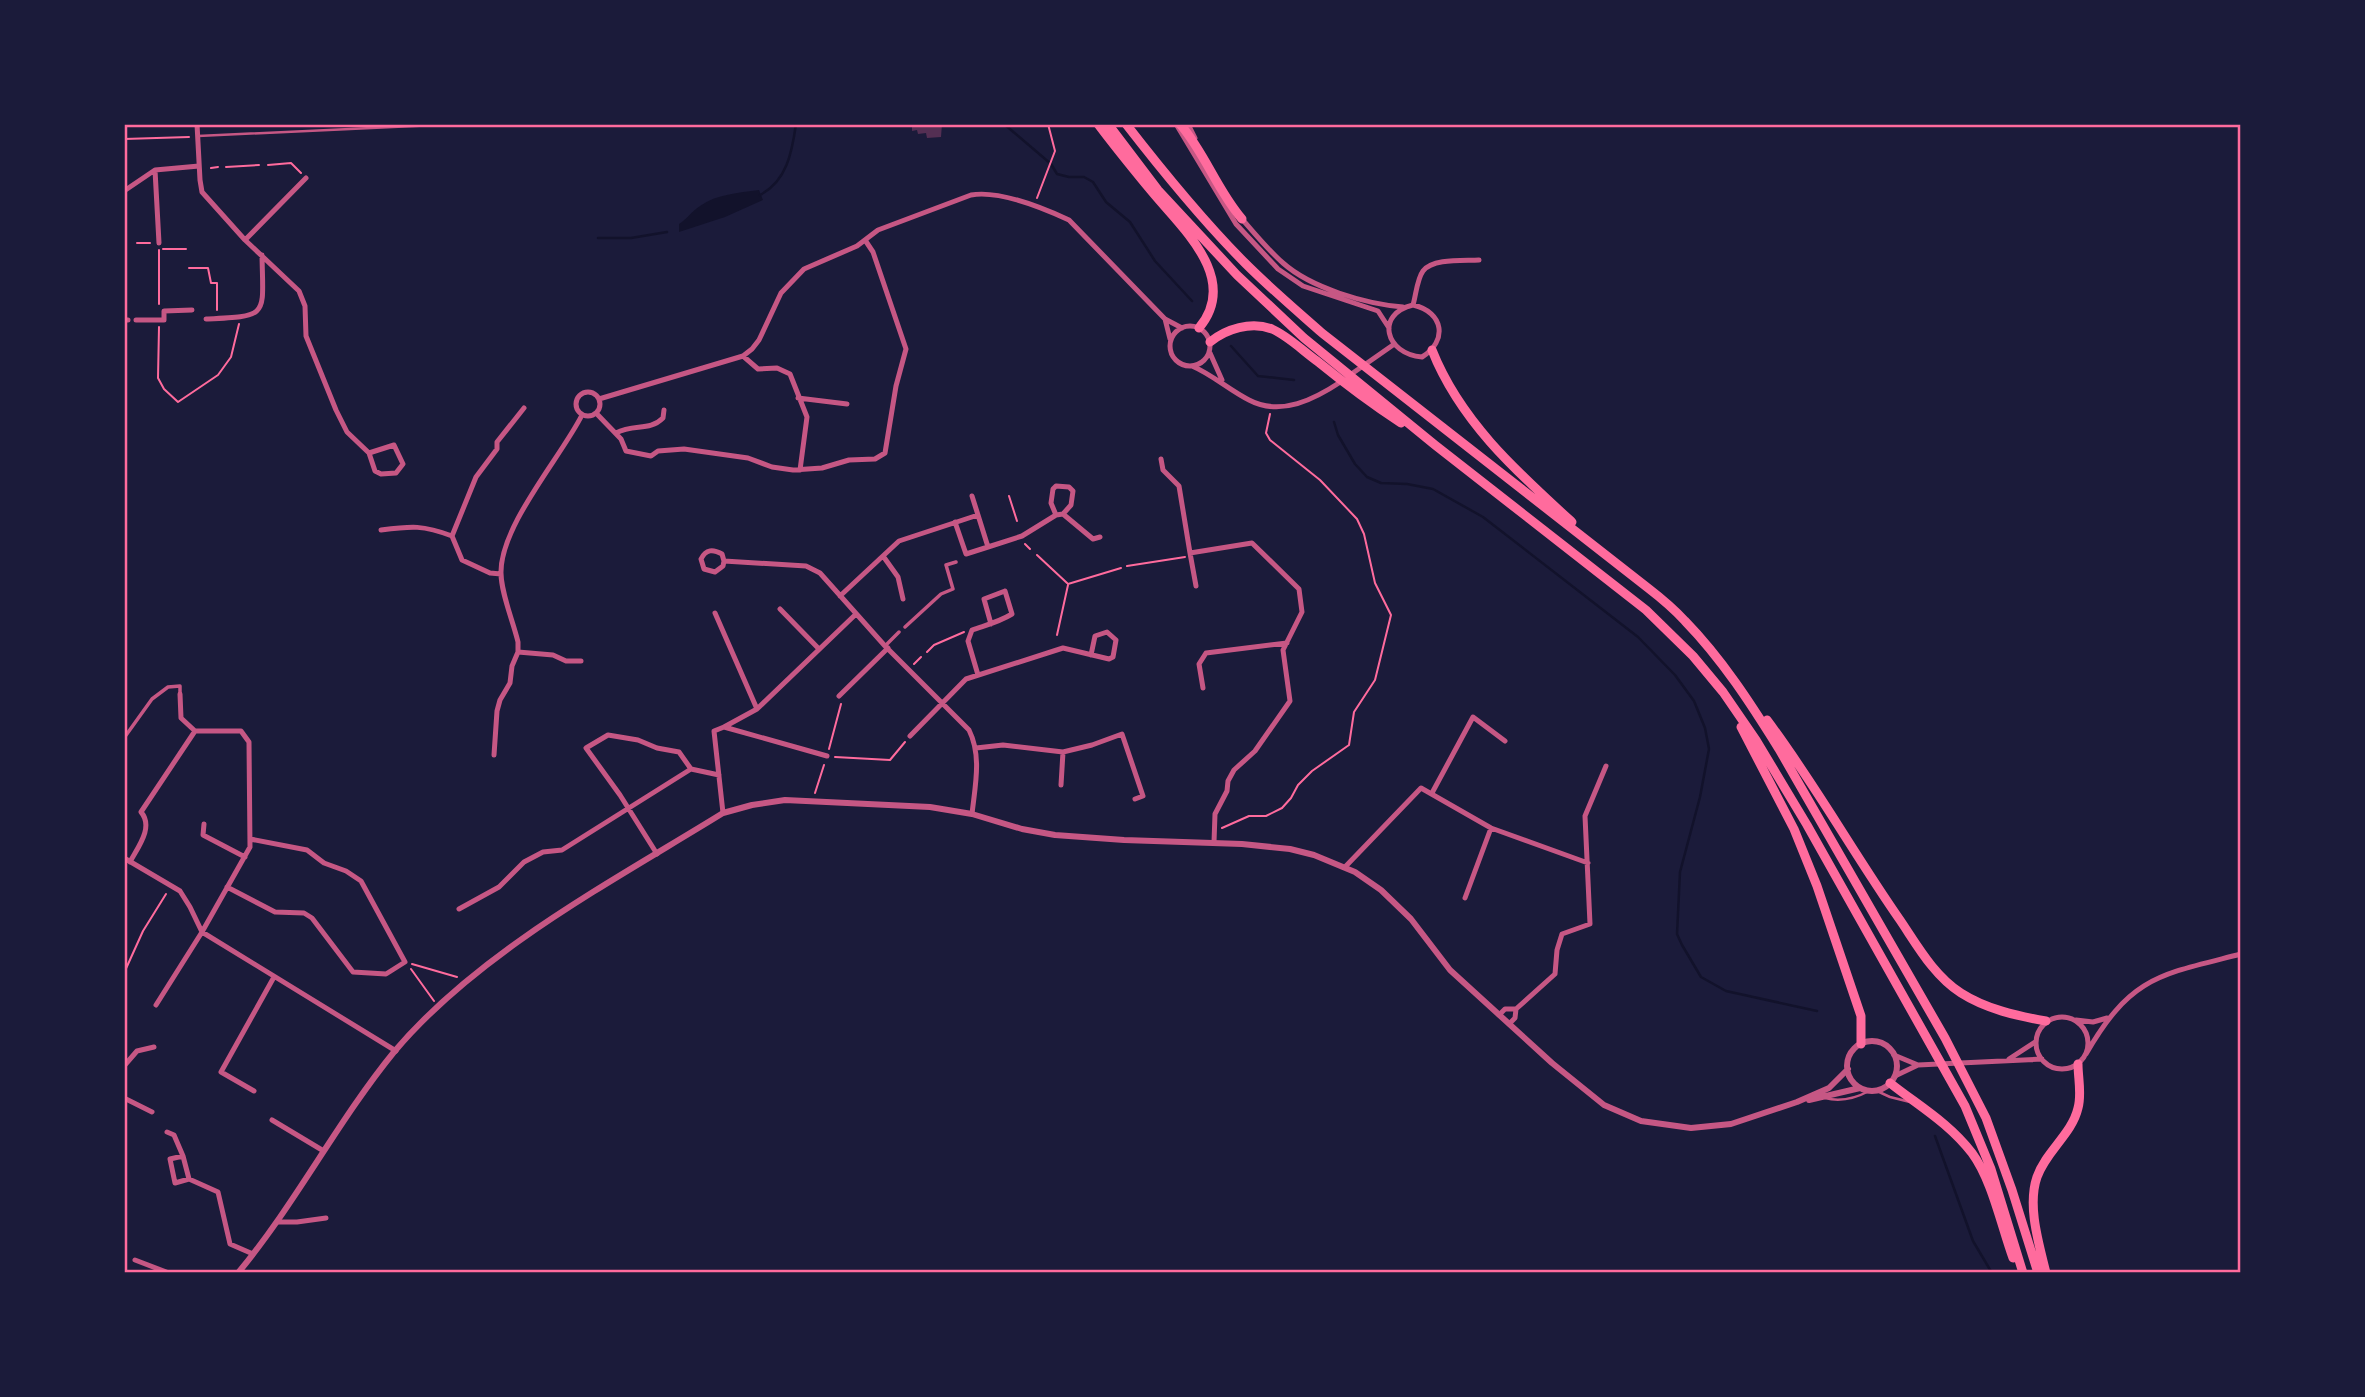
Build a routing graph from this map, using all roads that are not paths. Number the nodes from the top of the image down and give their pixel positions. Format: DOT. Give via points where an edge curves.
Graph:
graph roads {
  1 [pos="197,124"];
  2 [pos="457,124"];
  3 [pos="1098,124"];
  4 [pos="1108,124"];
  5 [pos="1126,124"];
  6 [pos="1178,124"];
  7 [pos="1188,124"];
  8 [pos="198,136"];
  9 [pos="199,166"];
  10 [pos="155,170"];
  11 [pos="306,178"];
  12 [pos="124,191"];
  13 [pos="1241,219"];
  14 [pos="245,240"];
  15 [pos="865,240"];
  16 [pos="159,246"];
  17 [pos="262,255"];
  18 [pos="1479,260"];
  19 [pos="1413,305"];
  20 [pos="1403,307"];
  21 [pos="192,310"];
  22 [pos="206,319"];
  23 [pos="1165,319"];
  24 [pos="136,320"];
  25 [pos="1181,328"];
  26 [pos="1199,328"];
  27 [pos="1389,328"];
  28 [pos="1171,342"];
  29 [pos="1210,342"];
  30 [pos="1394,345"];
  31 [pos="1432,350"];
  32 [pos="1210,353"];
  33 [pos="743,356"];
  34 [pos="1192,366"];
  35 [pos="1224,383"];
  36 [pos="798,398"];
  37 [pos="599,399"];
  38 [pos="847,404"];
  39 [pos="524,408"];
  40 [pos="664,410"];
  41 [pos="596,413"];
  42 [pos="582,415"];
  43 [pos="616,433"];
  44 [pos="1435,445"];
  45 [pos="369,453"];
  46 [pos="1161,459"];
  47 [pos="800,470"];
  48 [pos="972,496"];
  49 [pos="1060,514"];
  50 [pos="978,515"];
  51 [pos="955,522"];
  52 [pos="381,530"];
  53 [pos="452,536"];
  54 [pos="1100,537"];
  55 [pos="988,547"];
  56 [pos="1190,555"];
  57 [pos="883,556"];
  58 [pos="724,561"];
  59 [pos="1615,561"];
  60 [pos="956,562"];
  61 [pos="500,574"];
  62 [pos="1196,586"];
  63 [pos="841,596"];
  64 [pos="903,600"];
  65 [pos="780,609"];
  66 [pos="715,613"];
  67 [pos="856,614"];
  68 [pos="991,624"];
  69 [pos="905,627"];
  70 [pos="899,632"];
  71 [pos="1287,643"];
  72 [pos="886,647"];
  73 [pos="818,649"];
  74 [pos="518,652"];
  75 [pos="1091,655"];
  76 [pos="1693,656"];
  77 [pos="581,661"];
  78 [pos="978,675"];
  79 [pos="1730,676"];
  80 [pos="1203,688"];
  81 [pos="180,694"];
  82 [pos="839,696"];
  83 [pos="943,703"];
  84 [pos="757,709"];
  85 [pos="724,727"];
  86 [pos="195,731"];
  87 [pos="910,736"];
  88 [pos="124,737"];
  89 [pos="1505,741"];
  90 [pos="976,748"];
  91 [pos="1063,752"];
  92 [pos="494,755"];
  93 [pos="827,756"];
  94 [pos="1606,766"];
  95 [pos="691,769"];
  96 [pos="719,775"];
  97 [pos="1061,785"];
  98 [pos="1432,793"];
  99 [pos="1135,799"];
  100 [pos="630,809"];
  101 [pos="723,813"];
  102 [pos="972,814"];
  103 [pos="204,824"];
  104 [pos="1492,828"];
  105 [pos="250,839"];
  106 [pos="1214,842"];
  107 [pos="657,854"];
  108 [pos="245,857"];
  109 [pos="127,860"];
  110 [pos="1588,863"];
  111 [pos="1345,867"];
  112 [pos="228,887"];
  113 [pos="1465,898"];
  114 [pos="459,909"];
  115 [pos="202,932"];
  116 [pos="2241,954"];
  117 [pos="274,977"];
  118 [pos="156,1005"];
  119 [pos="1516,1009"];
  120 [pos="1499,1015"];
  121 [pos="2108,1018"];
  122 [pos="2076,1020"];
  123 [pos="2046,1021"];
  124 [pos="1509,1024"];
  125 [pos="2035,1042"];
  126 [pos="1861,1044"];
  127 [pos="154,1047"];
  128 [pos="396,1051"];
  129 [pos="2086,1054"];
  130 [pos="1894,1055"];
  131 [pos="2008,1059"];
  132 [pos="2042,1059"];
  133 [pos="1921,1065"];
  134 [pos="2078,1065"];
  135 [pos="124,1066"];
  136 [pos="1848,1069"];
  137 [pos="1893,1080"];
  138 [pos="1860,1088"];
  139 [pos="254,1091"];
  140 [pos="1873,1091"];
  141 [pos="1821,1097"];
  142 [pos="124,1098"];
  143 [pos="1797,1102"];
  144 [pos="1924,1107"];
  145 [pos="152,1112"];
  146 [pos="272,1119"];
  147 [pos="167,1132"];
  148 [pos="322,1150"];
  149 [pos="183,1156"];
  150 [pos="189,1180"];
  151 [pos="326,1218"];
  152 [pos="277,1222"];
  153 [pos="253,1254"];
  154 [pos="135,1260"];
  155 [pos="169,1273"];
  156 [pos="238,1273"];
  157 [pos="2020,1273"];
  158 [pos="2038,1273"];
  159 [pos="2046,1273"];
  1 -- 8 [label="street"];
  2 -- 8 [label="lane"];
  3 -- 26 [label="highway" via="1201,250 1210,268 1213,301 1209,317"];
  4 -- 44 [label="highway" via="1158,190 1237,275 1304,338"];
  5 -- 59 [label="highway" via="1177,190 1280,296"];
  6 -- 13 [label="highway"];
  6 -- 27 [label="street" via="1236,224 1278,269 1303,286 1378,311"];
  7 -- 13 [label="street"];
  8 -- 9 [label="street"];
  9 -- 10 [label="street"];
  9 -- 14 [label="street" via="202,192"];
  10 -- 12 [label="street"];
  10 -- 16 [label="street"];
  11 -- 14 [label="street"];
  13 -- 20 [label="street" via="1283,264 1306,279 1352,296"];
  14 -- 17 [label="street"];
  15 -- 23 [label="street" via="878,230 971,195 984,193 1035,206 1069,220"];
  15 -- 33 [label="street" via="804,269 789,283 759,340"];
  15 -- 47 [label="street" via="906,349 885,453 875,459"];
  17 -- 22 [label="street" via="263,304 257,313"];
  17 -- 45 [label="street" via="303,298 306,336 336,410 347,432"];
  18 -- 19 [label="street" via="1428,267"];
  19 -- 20 [label="street"];
  19 -- 31 [label="street" via="1426,308 1435,317 1438,339"];
  20 -- 27 [label="street"];
  21 -- 24 [label="street" via="164,310 164,320"];
  23 -- 25 [label="street"];
  23 -- 28 [label="street"];
  25 -- 26 [label="street"];
  25 -- 28 [label="street"];
  26 -- 29 [label="street"];
  27 -- 30 [label="street"];
  28 -- 34 [label="street" via="1175,360"];
  29 -- 32 [label="street"];
  29 -- 44 [label="highway" via="1237,327 1272,329"];
  30 -- 31 [label="street" via="1412,356 1422,357"];
  30 -- 35 [label="street" via="1308,402 1282,407 1252,402"];
  31 -- 59 [label="highway" via="1478,429 1516,471"];
  32 -- 34 [label="street"];
  32 -- 35 [label="street"];
  33 -- 36 [label="street" via="758,369 790,374"];
  33 -- 37 [label="street"];
  34 -- 35 [label="street"];
  36 -- 38 [label="street"];
  36 -- 47 [label="street" via="807,417"];
  37 -- 41 [label="street"];
  37 -- 42 [label="street" via="591,392 581,394 576,408"];
  39 -- 53 [label="street" via="476,477"];
  40 -- 43 [label="street" via="663,418 654,425"];
  41 -- 42 [label="street"];
  41 -- 43 [label="street"];
  42 -- 61 [label="street" via="530,497 502,558"];
  43 -- 47 [label="street" via="626,451 637,454 684,449"];
  44 -- 76 [label="highway" via="1646,610"];
  45 -- 45 [label="street" via="375,471 381,474 396,473 403,464 394,445"];
  46 -- 56 [label="street" via="1163,470 1179,486"];
  48 -- 50 [label="street"];
  49 -- 49 [label="street" via="1071,505 1073,491 1069,487 1053,489 1051,503"];
  49 -- 54 [label="street" via="1093,539"];
  49 -- 55 [label="street" via="1022,536"];
  50 -- 51 [label="street"];
  50 -- 55 [label="street"];
  51 -- 55 [label="street" via="964,557"];
  51 -- 57 [label="street" via="899,541"];
  52 -- 53 [label="street" via="428,527"];
  53 -- 61 [label="street" via="462,560"];
  56 -- 62 [label="street"];
  56 -- 71 [label="street" via="1252,543 1299,589 1302,612"];
  57 -- 63 [label="street"];
  57 -- 64 [label="street" via="898,577"];
  58 -- 58 [label="street" via="722,554 713,550 703,553 701,565 715,572"];
  58 -- 63 [label="street" via="806,566 820,573"];
  59 -- 79 [label="highway" via="1685,620"];
  60 -- 69 [label="street" via="946,565 953,589 941,594"];
  61 -- 74 [label="street"];
  63 -- 67 [label="street"];
  65 -- 73 [label="street"];
  66 -- 84 [label="street"];
  67 -- 72 [label="street"];
  67 -- 73 [label="street"];
  68 -- 68 [label="street" via="1012,614 1005,591 984,599"];
  68 -- 78 [label="street" via="972,630 968,641"];
  70 -- 72 [label="street"];
  71 -- 80 [label="street" via="1206,653 1199,664"];
  71 -- 106 [label="street" via="1283,649 1290,701 1227,781 1215,814"];
  72 -- 82 [label="street"];
  72 -- 83 [label="street"];
  73 -- 84 [label="street"];
  74 -- 77 [label="street"];
  74 -- 92 [label="street" via="497,711"];
  75 -- 75 [label="street" via="1113,657 1115,640 1107,632 1095,636"];
  75 -- 78 [label="street" via="1063,648"];
  76 -- 126 [label="highway" via="1753,748 1805,853 1861,1016"];
  76 -- 157 [label="highway" via="1756,740 1965,1106 1991,1169"];
  78 -- 83 [label="street" via="966,679"];
  79 -- 123 [label="highway" via="1786,744 1935,970 1976,1002"];
  79 -- 158 [label="highway" via="1779,749 1951,1049 2000,1153"];
  81 -- 86 [label="street" via="181,718"];
  81 -- 88 [label="street" via="180,686 168,687 152,699"];
  83 -- 87 [label="street"];
  83 -- 90 [label="street" via="969,730"];
  84 -- 85 [label="street"];
  85 -- 93 [label="street"];
  85 -- 96 [label="street" via="714,731"];
  86 -- 105 [label="street" via="241,731 249,742"];
  86 -- 109 [label="street" via="141,812 146,817 146,832"];
  89 -- 98 [label="street" via="1473,717"];
  90 -- 91 [label="street" via="1003,745"];
  90 -- 102 [label="street"];
  91 -- 97 [label="street"];
  91 -- 99 [label="street" via="1122,734 1143,796"];
  94 -- 110 [label="street" via="1585,816"];
  95 -- 96 [label="street"];
  95 -- 100 [label="street"];
  95 -- 100 [label="street" via="679,752 638,740 608,735 586,748"];
  96 -- 101 [label="street"];
  98 -- 104 [label="street"];
  98 -- 111 [label="street" via="1421,788"];
  100 -- 107 [label="street"];
  100 -- 114 [label="street" via="562,850 542,852 524,862 499,887"];
  101 -- 102 [label="street" via="785,800 930,807"];
  101 -- 107 [label="street"];
  102 -- 106 [label="street" via="1055,835"];
  103 -- 108 [label="street" via="202,835"];
  104 -- 110 [label="street"];
  104 -- 113 [label="street"];
  105 -- 108 [label="street"];
  105 -- 112 [label="street" via="307,850 361,881 405,961 386,974 353,972 312,918 304,913 275,912"];
  106 -- 111 [label="street" via="1290,849"];
  107 -- 128 [label="street" via="529,935 468,980"];
  108 -- 112 [label="street"];
  109 -- 115 [label="street" via="180,891"];
  110 -- 119 [label="street" via="1590,924 1562,934 1555,974"];
  111 -- 120 [label="street" via="1401,908 1450,970"];
  112 -- 115 [label="street"];
  115 -- 117 [label="street"];
  115 -- 118 [label="street"];
  116 -- 121 [label="street" via="2155,978"];
  117 -- 128 [label="street"];
  117 -- 139 [label="street" via="221,1072"];
  119 -- 120 [label="street" via="1505,1009"];
  119 -- 124 [label="street"];
  120 -- 124 [label="street"];
  121 -- 122 [label="street"];
  121 -- 129 [label="street"];
  122 -- 123 [label="street" via="2061,1016"];
  122 -- 129 [label="street" via="2088,1035"];
  123 -- 125 [label="street"];
  124 -- 143 [label="street" via="1591,1096 1642,1121 1717,1127"];
  125 -- 131 [label="street"];
  125 -- 132 [label="street"];
  126 -- 130 [label="street" via="1883,1044"];
  126 -- 136 [label="street" via="1850,1054"];
  127 -- 135 [label="street" via="137,1051"];
  128 -- 148 [label="street"];
  129 -- 134 [label="street"];
  130 -- 133 [label="street"];
  130 -- 137 [label="street"];
  131 -- 132 [label="street"];
  131 -- 133 [label="street"];
  132 -- 134 [label="street" via="2063,1070"];
  133 -- 137 [label="street"];
  134 -- 159 [label="highway" via="2077,1113 2042,1166 2034,1191"];
  136 -- 138 [label="street"];
  136 -- 143 [label="street" via="1829,1088"];
  137 -- 140 [label="street"];
  137 -- 144 [label="highway"];
  138 -- 140 [label="street"];
  138 -- 141 [label="street"];
  140 -- 141 [label="lane" via="1835,1100"];
  140 -- 144 [label="lane"];
  141 -- 143 [label="street"];
  142 -- 145 [label="street"];
  144 -- 157 [label="highway" via="1956,1135 1978,1164"];
  146 -- 148 [label="street"];
  147 -- 149 [label="street" via="174,1135"];
  148 -- 152 [label="street"];
  149 -- 150 [label="street"];
  149 -- 150 [label="street" via="170,1158 176,1183"];
  150 -- 153 [label="street" via="218,1192 230,1244"];
  151 -- 152 [label="street"];
  152 -- 153 [label="street"];
  153 -- 156 [label="street"];
  154 -- 155 [label="street"];
}
